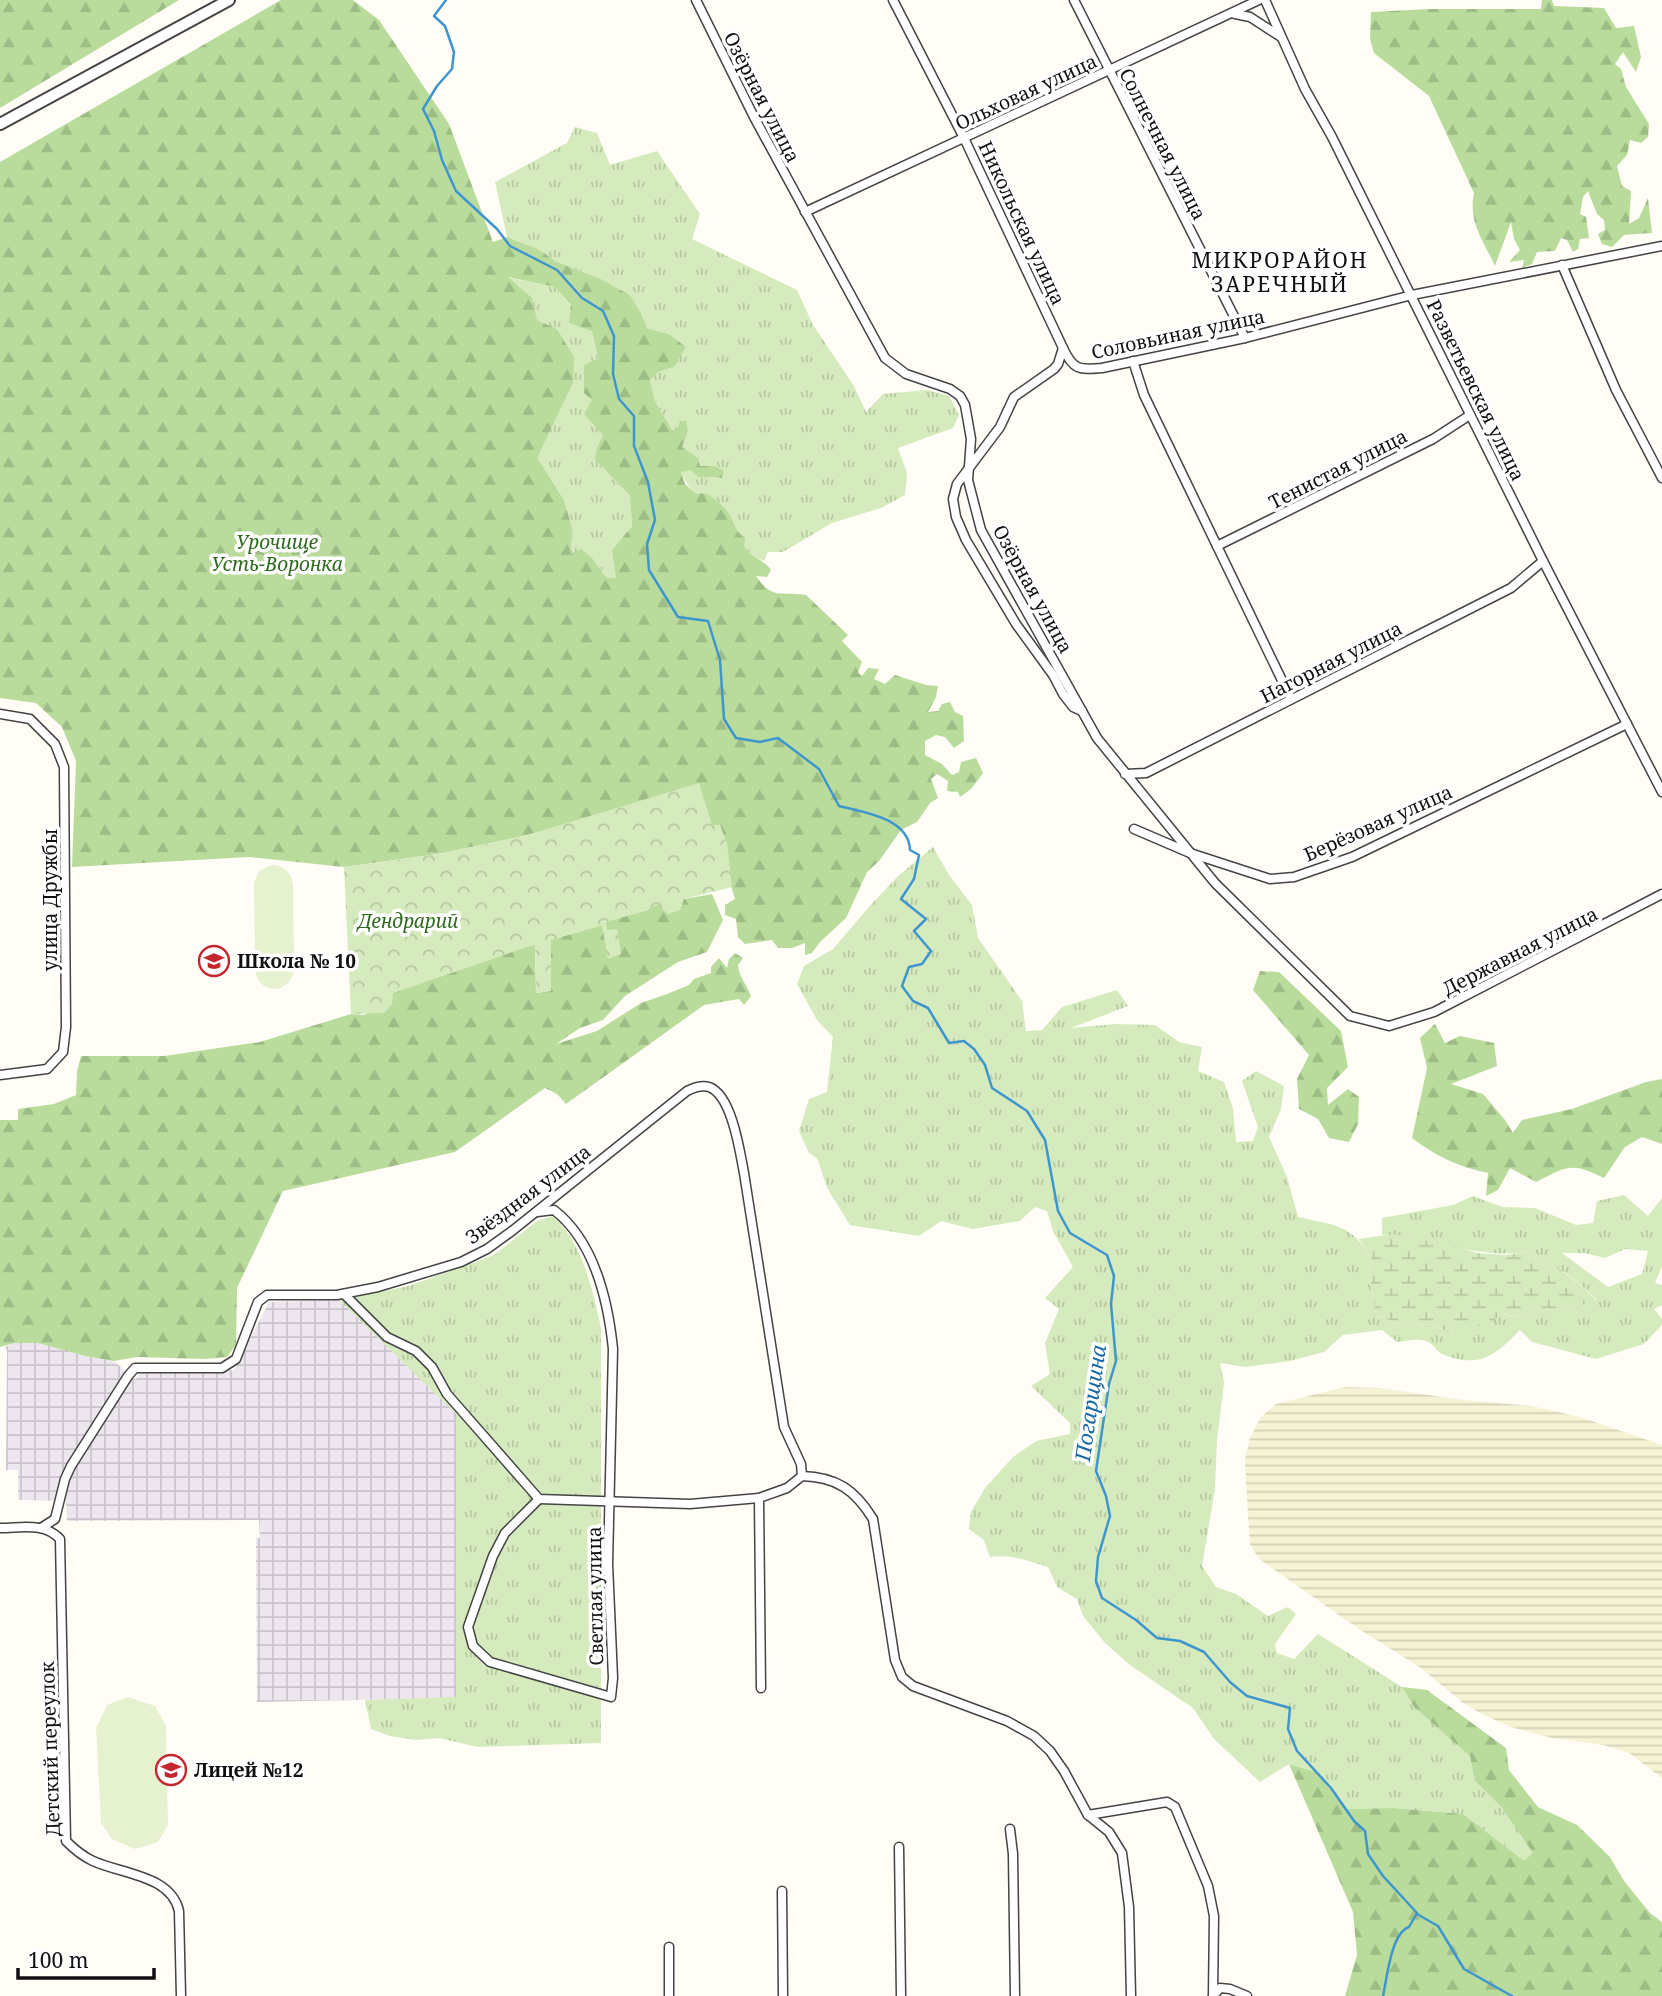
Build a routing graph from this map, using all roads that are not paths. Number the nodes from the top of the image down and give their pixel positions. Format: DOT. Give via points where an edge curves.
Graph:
graph roads {
  1 [pos="229,0"];
  2 [pos="696,0"];
  3 [pos="893,0"];
  4 [pos="1074,0"];
  5 [pos="1259,0"];
  6 [pos="1265,0"];
  7 [pos="1232,14"];
  8 [pos="1281,37"];
  9 [pos="1109,71"];
  10 [pos="0,124"];
  11 [pos="964,138"];
  12 [pos="805,212"];
  13 [pos="1662,246"];
  14 [pos="1562,265"];
  15 [pos="1412,295"];
  16 [pos="1245,338"];
  17 [pos="1063,348"];
  18 [pos="1133,361"];
  19 [pos="1470,415"];
  20 [pos="969,466"];
  21 [pos="1662,478"];
  22 [pos="1217,546"];
  23 [pos="1543,561"];
  24 [pos="1291,699"];
  25 [pos="1082,711"];
  26 [pos="0,714"];
  27 [pos="1627,724"];
  28 [pos="1125,774"];
  29 [pos="1662,792"];
  30 [pos="1134,829"];
  31 [pos="1190,853"];
  32 [pos="1662,894"];
  33 [pos="1390,1026"];
  34 [pos="0,1075"];
  35 [pos="536,1212"];
  36 [pos="344,1294"];
  37 [pos="802,1476"];
  38 [pos="759,1498"];
  39 [pos="539,1499"];
  40 [pos="610,1501"];
  41 [pos="0,1528"];
  42 [pos="41,1528"];
  43 [pos="761,1688"];
  44 [pos="1088,1815"];
  45 [pos="1010,1829"];
  46 [pos="900,1847"];
  47 [pos="782,1891"];
  48 [pos="669,1947"];
  49 [pos="181,1996"];
  50 [pos="669,1996"];
  51 [pos="783,1996"];
  52 [pos="901,1996"];
  53 [pos="1015,1996"];
  54 [pos="1131,1996"];
  55 [pos="1213,1996"];
  56 [pos="1247,1996"];
  1 -- 10 [label="street"];
  2 -- 12 [label="street, Озёрная улица"];
  3 -- 11 [label="street, Никольская улица"];
  4 -- 9 [label="street, Солнечная улица"];
  5 -- 7 [label="street, Ольховая улица"];
  6 -- 8 [label="street, Разветьевская улица"];
  7 -- 8 [label="street" via="1250,17"];
  7 -- 9 [label="street, Ольховая улица"];
  8 -- 15 [label="street, Разветьевская улица"];
  9 -- 11 [label="street, Ольховая улица"];
  9 -- 16 [label="street, Солнечная улица"];
  11 -- 12 [label="street, Ольховая улица"];
  11 -- 17 [label="street, Никольская улица"];
  12 -- 20 [label="street, Озёрная улица" via="885,358 906,374 960,397 971,439"];
  13 -- 14 [label="street, Соловьиная улица"];
  14 -- 15 [label="street, Соловьиная улица"];
  14 -- 21 [label="street" via="1616,390"];
  15 -- 16 [label="street, Соловьиная улица"];
  15 -- 19 [label="street, Разветьевская улица"];
  16 -- 18 [label="street, Соловьиная улица"];
  17 -- 18 [label="street, Соловьиная улица" via="1070,363 1085,369"];
  17 -- 20 [label="street, Соловьиная улица" via="1054,369 1014,397 1000,427"];
  18 -- 22 [label="street" via="1144,395"];
  19 -- 22 [label="street, Тенистая улица" via="1433,439"];
  19 -- 23 [label="street, Разветьевская улица"];
  20 -- 25 [label="street, Озёрная улица" via="968,480 981,530"];
  20 -- 25 [label="street, Соловьиная улица" via="953,499 956,517 1016,624 1063,694"];
  22 -- 24 [label="street"];
  23 -- 24 [label="street, Нагорная улица" via="1511,588"];
  23 -- 27 [label="street, Разветьевская улица"];
  24 -- 28 [label="street, Нагорная улица" via="1146,773"];
  25 -- 28 [label="street, Озёрная улица"];
  26 -- 34 [label="street, улица Дружбы" via="30,719 55,744 64,767 66,1027 63,1052 47,1069"];
  27 -- 29 [label="street, Разветьевская улица"];
  27 -- 31 [label="street, Берёзовая улица" via="1352,857 1294,877 1270,879"];
  28 -- 31 [label="street, Озёрная улица"];
  30 -- 31 [label="street, Берёзовая улица"];
  31 -- 33 [label="street, Озёрная улица" via="1350,1016"];
  32 -- 33 [label="street, Державная улица" via="1434,1012"];
  35 -- 36 [label="street, Звёздная улица" via="461,1262"];
  35 -- 37 [label="street, Звёздная улица" via="687,1091 709,1087 721,1097 744,1172 784,1427"];
  35 -- 40 [label="street, Светлая улица" via="555,1210 570,1222 592,1262 610,1319"];
  36 -- 39 [label="street" via="387,1337 416,1351 432,1367 447,1394"];
  36 -- 42 [label="street, Звёздная улица" via="267,1295 258,1301 236,1359 222,1368 135,1368 71,1466 55,1519"];
  37 -- 38 [label="street" via="787,1488"];
  37 -- 44 [label="street" via="840,1482 873,1520 895,1660 902,1677 1034,1736 1064,1771"];
  38 -- 40 [label="street" via="690,1504"];
  38 -- 43 [label="street"];
  39 -- 40 [label="street"];
  39 -- 40 [label="street, Светлая улица" via="505,1533 493,1556 468,1626 473,1646 491,1662 611,1697"];
  41 -- 42 [label="street"];
  42 -- 49 [label="street, Детский переулок" via="60,1539 66,1842 93,1861 160,1884 177,1901"];
  44 -- 54 [label="street" via="1109,1832 1122,1853 1129,1907"];
  44 -- 55 [label="street" via="1167,1802 1175,1807 1208,1886 1214,1916"];
  45 -- 53 [label="street"];
  46 -- 52 [label="street"];
  47 -- 51 [label="street"];
  48 -- 50 [label="street"];
  55 -- 56 [label="street" via="1220,1988"];
}
